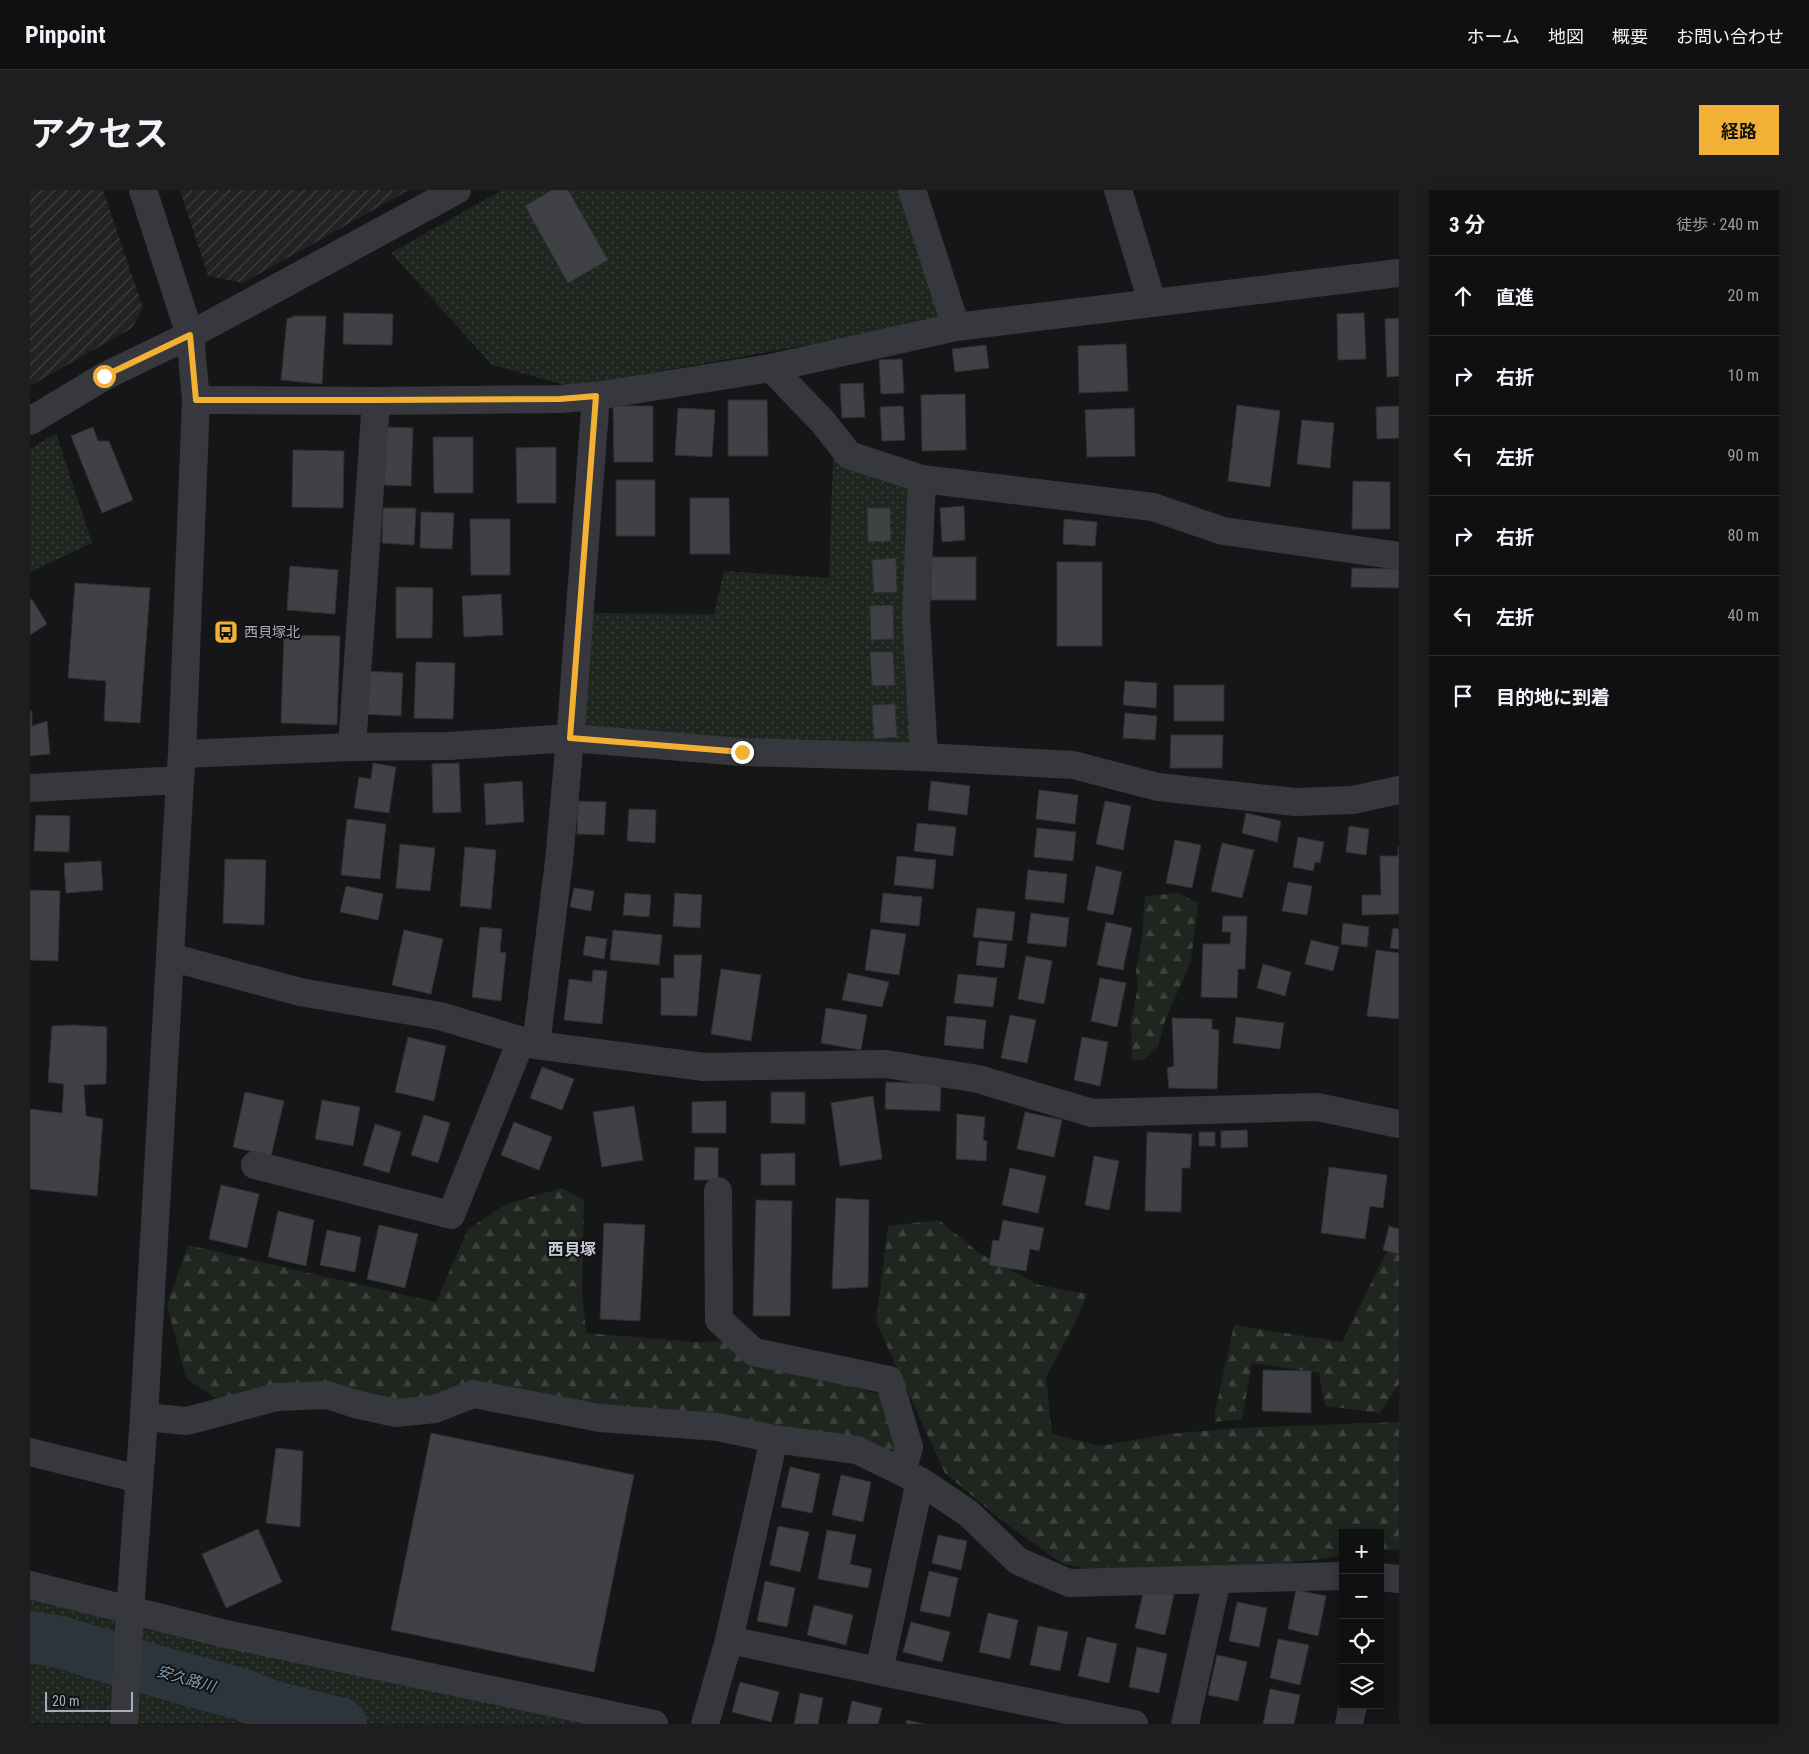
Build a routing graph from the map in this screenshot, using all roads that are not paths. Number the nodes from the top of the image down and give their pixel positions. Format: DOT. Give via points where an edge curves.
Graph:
graph roads {
  1 [pos="143,190"];
  2 [pos="457,190"];
  3 [pos="912,190"];
  4 [pos="1118,190"];
  5 [pos="1399,273"];
  6 [pos="1152,302"];
  7 [pos="956,327"];
  8 [pos="190,335"];
  9 [pos="771,368"];
  10 [pos="596,396"];
  11 [pos="196,400"];
  12 [pos="376,400"];
  13 [pos="30,421"];
  14 [pos="922,480"];
  15 [pos="1399,556"];
  16 [pos="570,738"];
  17 [pos="352,746"];
  18 [pos="924,756"];
  19 [pos="181,767"];
  20 [pos="30,788"];
  21 [pos="1399,790"];
  22 [pos="170,958"];
  23 [pos="528,1043"];
  24 [pos="1399,1124"];
  25 [pos="255,1165"];
  26 [pos="718,1191"];
  27 [pos="144,1417"];
  28 [pos="774,1439"];
  29 [pos="30,1452"];
  30 [pos="911,1477"];
  31 [pos="139,1480"];
  32 [pos="1339,1576"];
  33 [pos="1384,1578"];
  34 [pos="1399,1579"];
  35 [pos="1217,1580"];
  36 [pos="30,1585"];
  37 [pos="130,1611"];
  38 [pos="729,1640"];
  39 [pos="878,1671"];
  40 [pos="1352,1709"];
  41 [pos="124,1724"];
  42 [pos="654,1724"];
  43 [pos="705,1724"];
  44 [pos="1134,1724"];
  45 [pos="1185,1724"];
  46 [pos="1349,1724"];
  1 -- 8 [label="street"];
  2 -- 8 [label="street"];
  3 -- 7 [label="street"];
  4 -- 6 [label="street"];
  5 -- 6 [label="street"];
  6 -- 7 [label="street"];
  7 -- 9 [label="street"];
  8 -- 11 [label="street"];
  8 -- 13 [label="street" via="104,376"];
  9 -- 10 [label="street"];
  9 -- 14 [label="street" via="823,422 849,456"];
  10 -- 12 [label="street"];
  10 -- 16 [label="street"];
  11 -- 12 [label="street"];
  11 -- 19 [label="street"];
  12 -- 17 [label="street"];
  14 -- 15 [label="street" via="1153,507 1223,530"];
  14 -- 18 [label="street" via="916,614"];
  16 -- 17 [label="street" via="449,746"];
  16 -- 18 [label="street" via="742,752"];
  16 -- 23 [label="street" via="559,861"];
  17 -- 19 [label="street"];
  18 -- 21 [label="street" via="1073,765 1158,787 1295,802 1353,800"];
  19 -- 20 [label="street"];
  19 -- 22 [label="street"];
  22 -- 23 [label="street" via="300,992 440,1016"];
  22 -- 27 [label="street"];
  23 -- 24 [label="street" via="704,1067 886,1064 978,1079 1092,1113 1317,1107"];
  23 -- 25 [label="street" via="451,1216"];
  26 -- 30 [label="street" via="718,1320 754,1352 889,1380 910,1447"];
  27 -- 28 [label="street" via="187,1421 276,1397 328,1396 396,1413 435,1408 473,1394 600,1418 718,1427"];
  27 -- 31 [label="street"];
  28 -- 30 [label="street" via="857,1450"];
  28 -- 38 [label="street"];
  29 -- 31 [label="street"];
  30 -- 35 [label="street" via="968,1513 1018,1561 1069,1583"];
  30 -- 39 [label="street"];
  31 -- 37 [label="street"];
  32 -- 35 [label="street"];
  33 -- 34 [label="street"];
  35 -- 45 [label="street"];
  36 -- 37 [label="street"];
  37 -- 41 [label="street"];
  37 -- 42 [label="street"];
  38 -- 39 [label="street"];
  38 -- 43 [label="street"];
  39 -- 44 [label="street"];
  40 -- 46 [label="street"];
}
